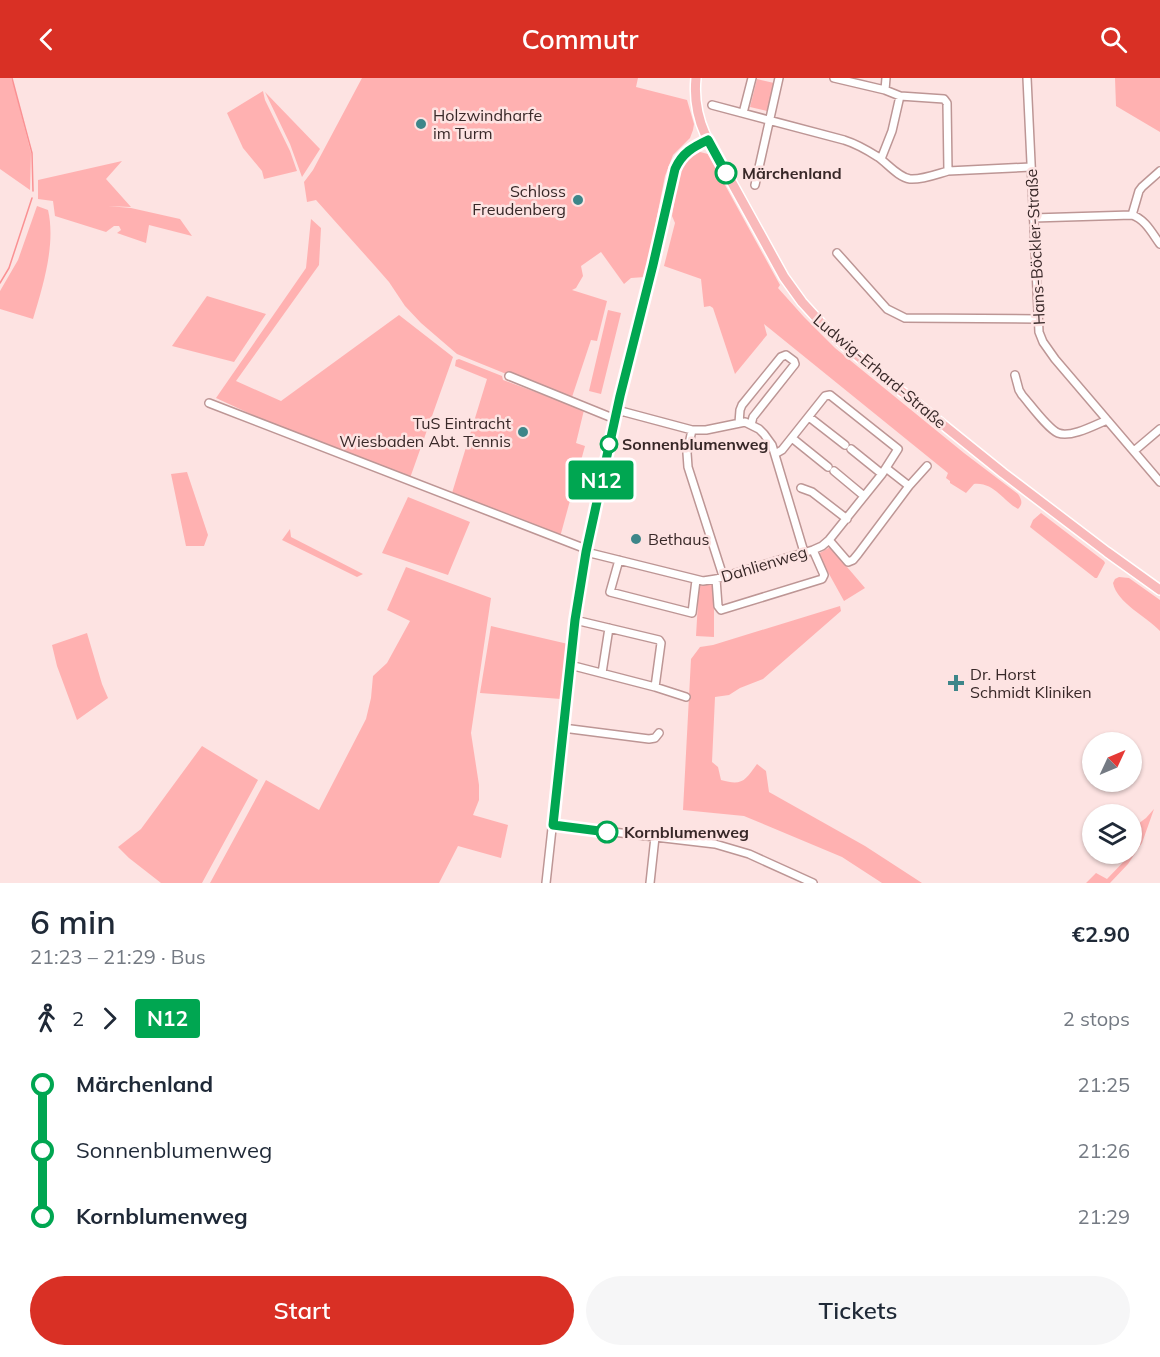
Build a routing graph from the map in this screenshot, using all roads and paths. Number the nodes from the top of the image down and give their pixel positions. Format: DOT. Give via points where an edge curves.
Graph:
graph roads {
  1 [pos="696,78"];
  2 [pos="752,78"];
  3 [pos="779,78"];
  4 [pos="834,78"];
  5 [pos="886,78"];
  6 [pos="1027,78"];
  7 [pos="885,90"];
  8 [pos="900,96"];
  9 [pos="712,105"];
  10 [pos="743,113"];
  11 [pos="770,120"];
  12 [pos="708,140"];
  13 [pos="881,159"];
  14 [pos="1031,167"];
  15 [pos="948,171"];
  16 [pos="1160,171"];
  17 [pos="755,184"];
  18 [pos="1132,215"];
  19 [pos="1033,218"];
  20 [pos="1160,244"];
  21 [pos="837,254"];
  22 [pos="1038,319"];
  23 [pos="1015,375"];
  24 [pos="509,376"];
  25 [pos="209,403"];
  26 [pos="617,410"];
  27 [pos="809,417"];
  28 [pos="615,418"];
  29 [pos="1107,420"];
  30 [pos="739,423"];
  31 [pos="751,424"];
  32 [pos="1160,429"];
  33 [pos="692,430"];
  34 [pos="792,438"];
  35 [pos="1134,451"];
  36 [pos="774,453"];
  37 [pos="927,466"];
  38 [pos="884,471"];
  39 [pos="1160,482"];
  40 [pos="909,486"];
  41 [pos="801,488"];
  42 [pos="864,496"];
  43 [pos="847,519"];
  44 [pos="830,540"];
  45 [pos="586,550"];
  46 [pos="813,550"];
  47 [pos="804,552"];
  48 [pos="619,560"];
  49 [pos="719,578"];
  50 [pos="696,580"];
  51 [pos="1160,590"];
  52 [pos="575,620"];
  53 [pos="609,627"];
  54 [pos="570,665"];
  55 [pos="602,673"];
  56 [pos="655,687"];
  57 [pos="686,697"];
  58 [pos="563,728"];
  59 [pos="659,733"];
  60 [pos="553,825"];
  61 [pos="656,837"];
  62 [pos="546,883"];
  63 [pos="650,883"];
  64 [pos="813,883"];
  1 -- 12 [label="main road, Ludwig-Erhard-Straße" via="696,105"];
  2 -- 10 [label="street"];
  3 -- 11 [label="street"];
  4 -- 7 [label="street"];
  5 -- 7 [label="street"];
  6 -- 14 [label="street, Hans-Böckler-Straße"];
  7 -- 8 [label="street"];
  8 -- 13 [label="street"];
  8 -- 15 [label="street" via="946,101"];
  9 -- 10 [label="street"];
  10 -- 11 [label="street"];
  11 -- 13 [label="street" via="844,140"];
  11 -- 17 [label="street"];
  12 -- 26 [label="street" via="687,151 675,169"];
  12 -- 51 [label="main road, Ludwig-Erhard-Straße" via="781,272 822,324 1003,473"];
  13 -- 15 [label="street" via="909,178"];
  14 -- 15 [label="street"];
  14 -- 19 [label="street, Hans-Böckler-Straße"];
  16 -- 18 [label="street" via="1139,191"];
  18 -- 19 [label="street"];
  18 -- 20 [label="street" via="1143,221"];
  19 -- 22 [label="street, Hans-Böckler-Straße"];
  21 -- 22 [label="street" via="887,309 905,318"];
  22 -- 29 [label="street, Hans-Böckler-Straße" via="1049,351"];
  23 -- 29 [label="street" via="1022,395 1059,434 1079,432"];
  24 -- 28 [label="street"];
  25 -- 45 [label="street, Dahlienweg"];
  26 -- 28 [label="street"];
  26 -- 33 [label="street"];
  27 -- 34 [label="street"];
  27 -- 38 [label="street"];
  27 -- 38 [label="street, Dahlienweg" via="830,395 898,449"];
  28 -- 45 [label="street"];
  29 -- 35 [label="street, Hans-Böckler-Straße"];
  30 -- 31 [label="street"];
  30 -- 31 [label="street" via="742,405 786,355 795,364"];
  30 -- 33 [label="street"];
  31 -- 36 [label="street" via="764,434"];
  32 -- 35 [label="street"];
  33 -- 49 [label="street" via="688,467"];
  34 -- 36 [label="street"];
  34 -- 42 [label="street"];
  35 -- 39 [label="street, Hans-Böckler-Straße"];
  36 -- 47 [label="street"];
  37 -- 40 [label="street"];
  38 -- 40 [label="street"];
  38 -- 42 [label="street, Dahlienweg"];
  40 -- 44 [label="street" via="853,560 846,561"];
  41 -- 43 [label="street"];
  42 -- 43 [label="street, Dahlienweg"];
  43 -- 44 [label="street, Dahlienweg"];
  44 -- 46 [label="street, Dahlienweg"];
  45 -- 48 [label="street, Dahlienweg"];
  45 -- 52 [label="street"];
  46 -- 47 [label="street, Dahlienweg"];
  46 -- 49 [label="street" via="824,575 822,579 722,610 718,606"];
  47 -- 49 [label="street, Dahlienweg"];
  48 -- 50 [label="street, Dahlienweg"];
  48 -- 50 [label="street" via="610,592 692,613"];
  49 -- 50 [label="street, Dahlienweg"];
  52 -- 53 [label="street"];
  52 -- 54 [label="street"];
  53 -- 55 [label="street"];
  53 -- 56 [label="street" via="660,642"];
  54 -- 55 [label="street"];
  54 -- 58 [label="street"];
  55 -- 56 [label="street"];
  56 -- 57 [label="street"];
  58 -- 59 [label="street" via="649,739"];
  58 -- 60 [label="street"];
  60 -- 61 [label="street"];
  60 -- 62 [label="street"];
  61 -- 63 [label="street"];
  61 -- 64 [label="street" via="732,848"];
}
